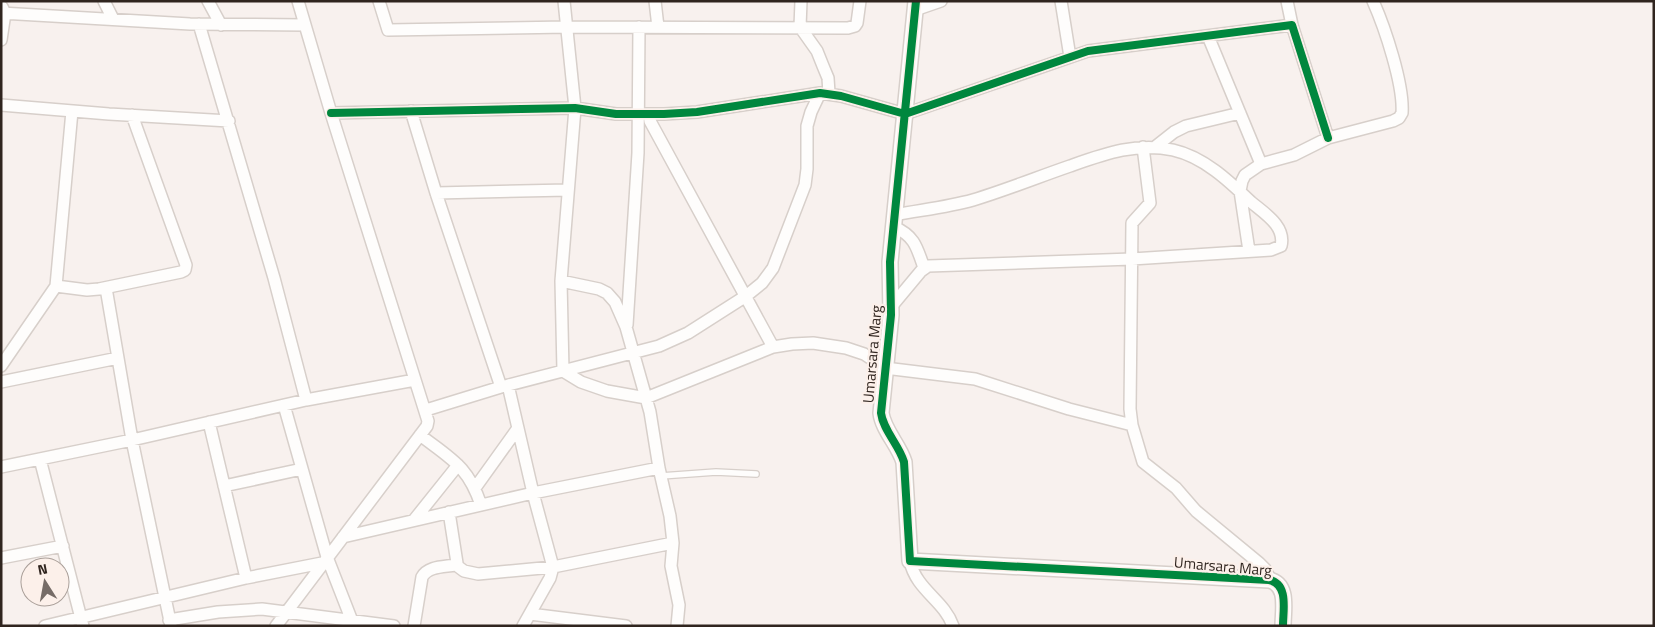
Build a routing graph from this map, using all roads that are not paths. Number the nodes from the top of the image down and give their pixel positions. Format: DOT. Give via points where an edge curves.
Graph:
graph roads {
  1 [pos="104,1"];
  2 [pos="208,1"];
  3 [pos="298,1"];
  4 [pos="379,1"];
  5 [pos="564,1"];
  6 [pos="655,1"];
  7 [pos="801,1"];
  8 [pos="860,1"];
  9 [pos="941,1"];
  10 [pos="1061,1"];
  11 [pos="1287,1"];
  12 [pos="1373,1"];
  13 [pos="916,6"];
  14 [pos="2,10"];
  15 [pos="113,19"];
  16 [pos="199,24"];
  17 [pos="221,25"];
  18 [pos="305,25"];
  19 [pos="1292,25"];
  20 [pos="567,27"];
  21 [pos="639,27"];
  22 [pos="658,27"];
  23 [pos="800,27"];
  24 [pos="1208,36"];
  25 [pos="1,40"];
  26 [pos="1070,57"];
  27 [pos="825,93"];
  28 [pos="1,105"];
  29 [pos="575,108"];
  30 [pos="72,111"];
  31 [pos="411,112"];
  32 [pos="331,113"];
  33 [pos="1240,113"];
  34 [pos="644,114"];
  35 [pos="906,114"];
  36 [pos="132,115"];
  37 [pos="229,121"];
  38 [pos="1328,138"];
  39 [pos="1143,147"];
  40 [pos="1156,147"];
  41 [pos="1261,164"];
  42 [pos="568,190"];
  43 [pos="1240,191"];
  44 [pos="436,194"];
  45 [pos="895,221"];
  46 [pos="1249,251"];
  47 [pos="1132,259"];
  48 [pos="924,268"];
  49 [pos="561,280"];
  50 [pos="56,286"];
  51 [pos="106,288"];
  52 [pos="746,296"];
  53 [pos="891,306"];
  54 [pos="626,327"];
  55 [pos="773,347"];
  56 [pos="633,353"];
  57 [pos="118,358"];
  58 [pos="1,366"];
  59 [pos="885,368"];
  60 [pos="563,371"];
  61 [pos="415,380"];
  62 [pos="1,382"];
  63 [pos="504,386"];
  64 [pos="646,398"];
  65 [pos="306,400"];
  66 [pos="284,405"];
  67 [pos="426,410"];
  68 [pos="210,422"];
  69 [pos="1132,425"];
  70 [pos="518,428"];
  71 [pos="420,435"];
  72 [pos="132,440"];
  73 [pos="40,459"];
  74 [pos="458,465"];
  75 [pos="1,467"];
  76 [pos="302,469"];
  77 [pos="660,472"];
  78 [pos="756,474"];
  79 [pos="224,486"];
  80 [pos="475,488"];
  81 [pos="533,493"];
  82 [pos="481,505"];
  83 [pos="449,512"];
  84 [pos="414,520"];
  85 [pos="342,537"];
  86 [pos="673,543"];
  87 [pos="63,546"];
  88 [pos="1,558"];
  89 [pos="324,560"];
  90 [pos="910,561"];
  91 [pos="456,565"];
  92 [pos="553,567"];
  93 [pos="246,578"];
  94 [pos="1271,581"];
  95 [pos="164,598"];
  96 [pos="284,613"];
  97 [pos="530,614"];
  98 [pos="352,621"];
  99 [pos="82,622"];
  100 [pos="170,623"];
  101 [pos="599,624"];
  102 [pos="45,626"];
  103 [pos="276,626"];
  104 [pos="394,626"];
  105 [pos="414,626"];
  106 [pos="523,626"];
  107 [pos="626,626"];
  108 [pos="677,626"];
  109 [pos="953,626"];
  110 [pos="1283,626"];
  1 -- 15 [label="street"];
  2 -- 17 [label="street"];
  3 -- 18 [label="street"];
  4 -- 20 [label="street" via="388,30"];
  5 -- 20 [label="street"];
  6 -- 22 [label="street"];
  7 -- 23 [label="street"];
  8 -- 23 [label="street" via="855,26"];
  9 -- 13 [label="street"];
  10 -- 26 [label="street"];
  11 -- 19 [label="street"];
  12 -- 38 [label="street" via="1401,90 1402,114 1393,121"];
  13 -- 35 [label="street, Umarsara Marg"];
  14 -- 15 [label="street"];
  14 -- 25 [label="street"];
  15 -- 16 [label="street"];
  16 -- 17 [label="street"];
  16 -- 37 [label="street"];
  17 -- 18 [label="street"];
  18 -- 32 [label="street"];
  19 -- 24 [label="street"];
  19 -- 38 [label="street"];
  20 -- 21 [label="street"];
  20 -- 29 [label="street"];
  21 -- 22 [label="street"];
  21 -- 34 [label="street"];
  22 -- 23 [label="street"];
  23 -- 27 [label="street" via="817,51 828,78"];
  24 -- 26 [label="street" via="1088,51"];
  24 -- 33 [label="street"];
  26 -- 35 [label="street"];
  27 -- 34 [label="street" via="698,112"];
  27 -- 35 [label="street"];
  27 -- 52 [label="street" via="811,112 807,126 805,185 773,268"];
  28 -- 30 [label="street"];
  29 -- 31 [label="street"];
  29 -- 34 [label="street"];
  29 -- 42 [label="street"];
  30 -- 36 [label="street"];
  30 -- 50 [label="street"];
  31 -- 32 [label="street"];
  31 -- 44 [label="street"];
  32 -- 61 [label="street"];
  33 -- 40 [label="street" via="1186,126"];
  33 -- 41 [label="street"];
  34 -- 52 [label="street"];
  34 -- 54 [label="street"];
  35 -- 45 [label="street, Umarsara Marg"];
  36 -- 37 [label="street"];
  36 -- 51 [label="street" via="186,267 181,272"];
  37 -- 65 [label="street"];
  38 -- 41 [label="street" via="1294,155"];
  39 -- 40 [label="street"];
  39 -- 45 [label="street" via="1110,152 973,200"];
  39 -- 47 [label="street" via="1150,203 1132,223"];
  40 -- 43 [label="street" via="1193,157"];
  41 -- 43 [label="street" via="1245,175"];
  42 -- 44 [label="street"];
  42 -- 49 [label="street"];
  43 -- 46 [label="street"];
  43 -- 46 [label="street" via="1282,234 1281,246"];
  44 -- 63 [label="street"];
  45 -- 48 [label="street" via="917,246"];
  45 -- 53 [label="street, Umarsara Marg" via="890,273"];
  46 -- 47 [label="street"];
  47 -- 48 [label="street"];
  47 -- 69 [label="street" via="1129,379"];
  48 -- 53 [label="street"];
  49 -- 54 [label="street" via="607,293 615,302"];
  49 -- 60 [label="street"];
  50 -- 51 [label="street" via="87,290"];
  50 -- 58 [label="street"];
  51 -- 57 [label="street"];
  52 -- 55 [label="street"];
  52 -- 56 [label="street" via="688,333"];
  53 -- 59 [label="street, Umarsara Marg"];
  54 -- 56 [label="street"];
  55 -- 59 [label="street" via="813,343 846,348 864,354"];
  55 -- 64 [label="street"];
  56 -- 60 [label="street"];
  56 -- 64 [label="street"];
  57 -- 62 [label="street"];
  57 -- 72 [label="street"];
  59 -- 69 [label="street" via="975,379"];
  59 -- 90 [label="street, Umarsara Marg" via="882,418 904,462"];
  60 -- 63 [label="street"];
  60 -- 64 [label="street" via="607,392"];
  61 -- 65 [label="street"];
  61 -- 67 [label="street"];
  63 -- 67 [label="street"];
  63 -- 70 [label="street"];
  64 -- 77 [label="street"];
  65 -- 66 [label="street"];
  66 -- 68 [label="street"];
  66 -- 76 [label="street"];
  67 -- 71 [label="street" via="427,426"];
  68 -- 72 [label="street"];
  68 -- 79 [label="street"];
  69 -- 94 [label="street" via="1143,462 1259,563"];
  70 -- 80 [label="street"];
  70 -- 81 [label="street"];
  71 -- 74 [label="street"];
  71 -- 85 [label="street"];
  72 -- 73 [label="street"];
  72 -- 95 [label="street"];
  73 -- 75 [label="street"];
  73 -- 87 [label="street"];
  74 -- 80 [label="street"];
  74 -- 84 [label="street"];
  76 -- 79 [label="street"];
  76 -- 89 [label="street"];
  77 -- 78 [label="lane"];
  77 -- 81 [label="street"];
  77 -- 86 [label="street"];
  79 -- 93 [label="street"];
  80 -- 82 [label="street"];
  81 -- 82 [label="street"];
  81 -- 92 [label="street"];
  82 -- 83 [label="street"];
  83 -- 84 [label="street"];
  83 -- 91 [label="street"];
  84 -- 85 [label="street"];
  85 -- 89 [label="street"];
  86 -- 92 [label="street"];
  86 -- 108 [label="street" via="671,566 679,605"];
  87 -- 88 [label="street"];
  87 -- 99 [label="street"];
  89 -- 93 [label="street"];
  89 -- 96 [label="street"];
  89 -- 98 [label="street"];
  90 -- 94 [label="street, Umarsara Marg"];
  90 -- 109 [label="street" via="914,576 948,615"];
  91 -- 92 [label="street" via="464,571 478,574"];
  91 -- 105 [label="street" via="424,573"];
  92 -- 97 [label="street"];
  93 -- 95 [label="street"];
  94 -- 110 [label="street, Umarsara Marg" via="1278,584 1283,592"];
  95 -- 99 [label="street"];
  95 -- 100 [label="street"];
  96 -- 98 [label="street"];
  96 -- 100 [label="street" via="242,610"];
  96 -- 103 [label="street"];
  97 -- 101 [label="street"];
  97 -- 106 [label="street"];
  98 -- 104 [label="street"];
  99 -- 102 [label="street"];
  101 -- 107 [label="street"];
}
